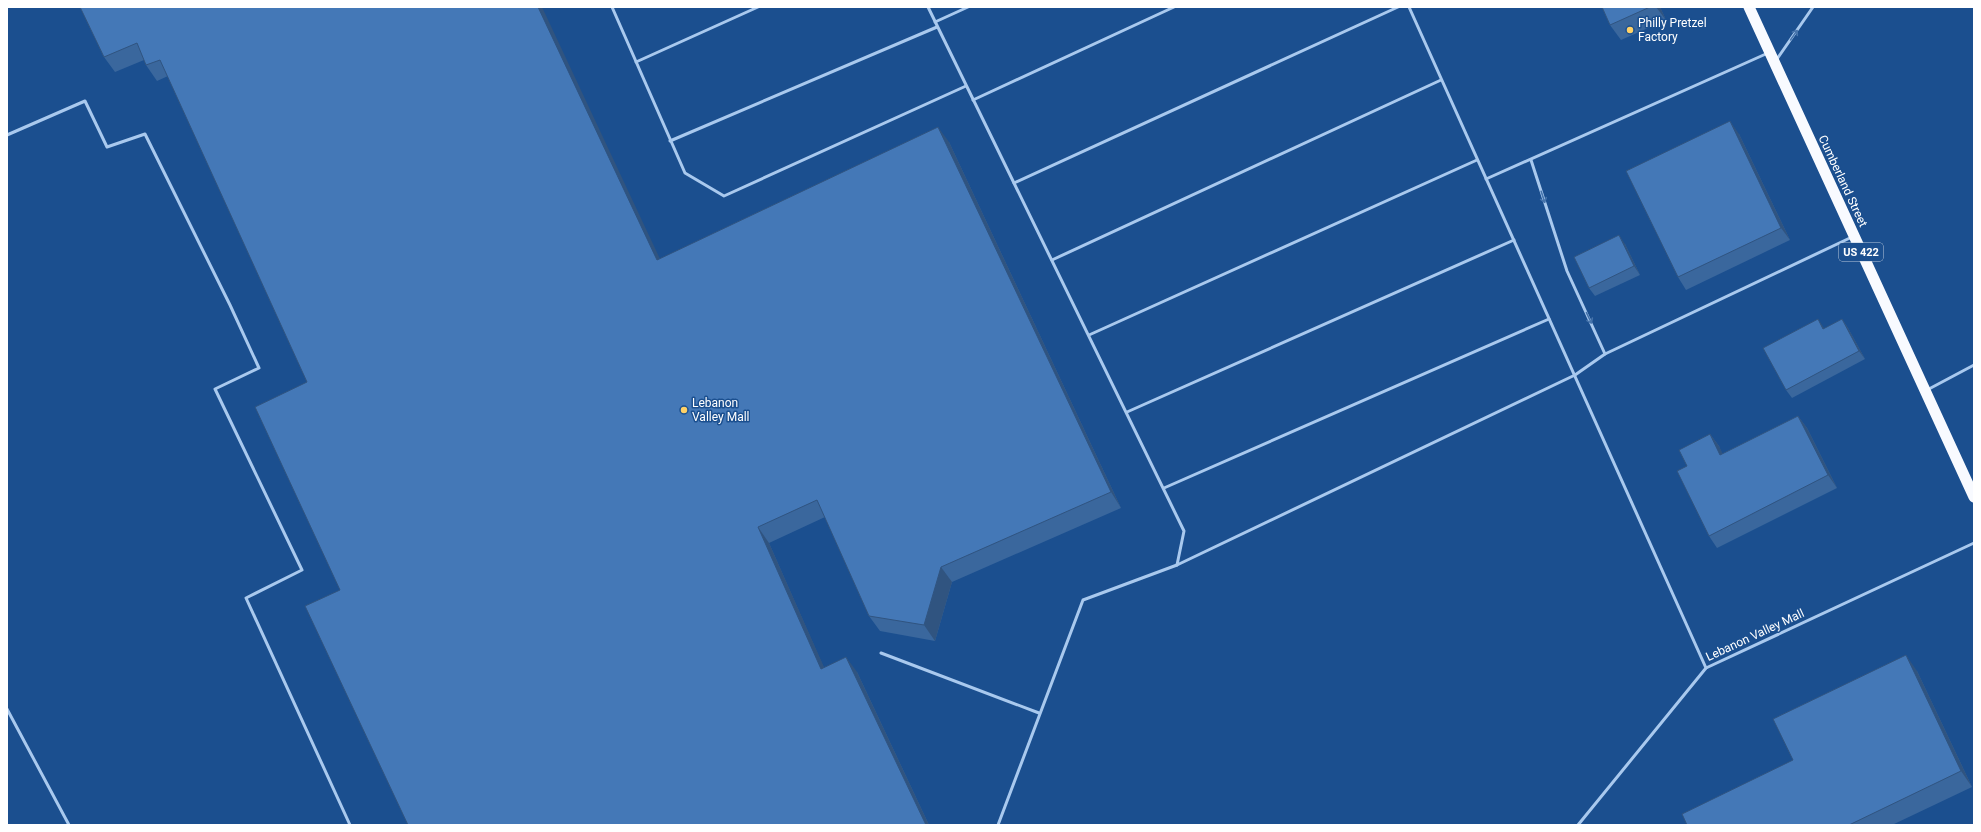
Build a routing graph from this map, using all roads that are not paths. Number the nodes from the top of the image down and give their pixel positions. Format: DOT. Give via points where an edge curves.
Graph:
graph roads {
  1 [pos="612,7"];
  2 [pos="758,7"];
  3 [pos="928,7"];
  4 [pos="968,7"];
  5 [pos="1174,7"];
  6 [pos="1398,7"];
  7 [pos="1415,7"];
  8 [pos="1749,7"];
  9 [pos="1813,7"];
  10 [pos="1409,8"];
  11 [pos="935,22"];
  12 [pos="937,26"];
  13 [pos="1772,57"];
  14 [pos="636,62"];
  15 [pos="1441,80"];
  16 [pos="966,86"];
  17 [pos="973,100"];
  18 [pos="7,129"];
  19 [pos="8,135"];
  20 [pos="670,141"];
  21 [pos="1478,160"];
  22 [pos="1531,160"];
  23 [pos="1486,179"];
  24 [pos="1014,182"];
  25 [pos="1854,236"];
  26 [pos="1514,240"];
  27 [pos="1052,260"];
  28 [pos="1549,319"];
  29 [pos="1089,335"];
  30 [pos="1605,354"];
  31 [pos="1974,366"];
  32 [pos="1575,375"];
  33 [pos="1925,390"];
  34 [pos="1127,412"];
  35 [pos="1164,488"];
  36 [pos="1974,497"];
  37 [pos="1974,543"];
  38 [pos="1177,565"];
  39 [pos="882,653"];
  40 [pos="1706,668"];
  41 [pos="7,709"];
  42 [pos="1039,713"];
  43 [pos="1579,824"];
  44 [pos="69,825"];
  45 [pos="350,825"];
  46 [pos="998,825"];
  1 -- 14 [label="lane"];
  2 -- 14 [label="lane"];
  3 -- 11 [label="lane"];
  4 -- 11 [label="lane"];
  5 -- 17 [label="lane"];
  6 -- 24 [label="lane"];
  7 -- 10 [label="lane"];
  8 -- 13 [label="highway, Cumberland Street / US 422"];
  13 -- 9 [label="lane, one-way"];
  10 -- 15 [label="lane"];
  11 -- 12 [label="lane"];
  12 -- 16 [label="lane"];
  12 -- 20 [label="lane"];
  13 -- 22 [label="lane"];
  13 -- 25 [label="highway, Cumberland Street / US 422"];
  14 -- 20 [label="lane"];
  15 -- 21 [label="lane"];
  15 -- 27 [label="lane"];
  16 -- 17 [label="lane"];
  16 -- 20 [label="lane" via="724,196 685,173"];
  17 -- 24 [label="lane"];
  18 -- 19 [label="lane"];
  19 -- 45 [label="lane" via="85,101 107,147 145,134 230,305 259,368 215,389 302,570 246,598"];
  21 -- 23 [label="lane"];
  21 -- 29 [label="lane"];
  22 -- 23 [label="lane"];
  22 -- 30 [label="lane, one-way" via="1567,271"];
  23 -- 26 [label="lane"];
  24 -- 27 [label="lane"];
  25 -- 30 [label="lane"];
  25 -- 33 [label="highway, Cumberland Street / US 422"];
  26 -- 28 [label="lane"];
  26 -- 34 [label="lane"];
  27 -- 29 [label="lane"];
  28 -- 32 [label="lane"];
  28 -- 35 [label="lane"];
  29 -- 34 [label="lane"];
  30 -- 32 [label="lane"];
  31 -- 33 [label="lane"];
  32 -- 38 [label="lane"];
  32 -- 40 [label="lane"];
  33 -- 36 [label="highway, Cumberland Street / US 422"];
  34 -- 35 [label="lane"];
  35 -- 38 [label="lane" via="1184,531"];
  37 -- 40 [label="lane, Lebanon Valley Mall"];
  38 -- 42 [label="lane" via="1083,600"];
  39 -- 42 [label="lane"];
  40 -- 43 [label="lane, Lebanon Valley Mall"];
  41 -- 44 [label="lane"];
  42 -- 46 [label="lane"];
}
